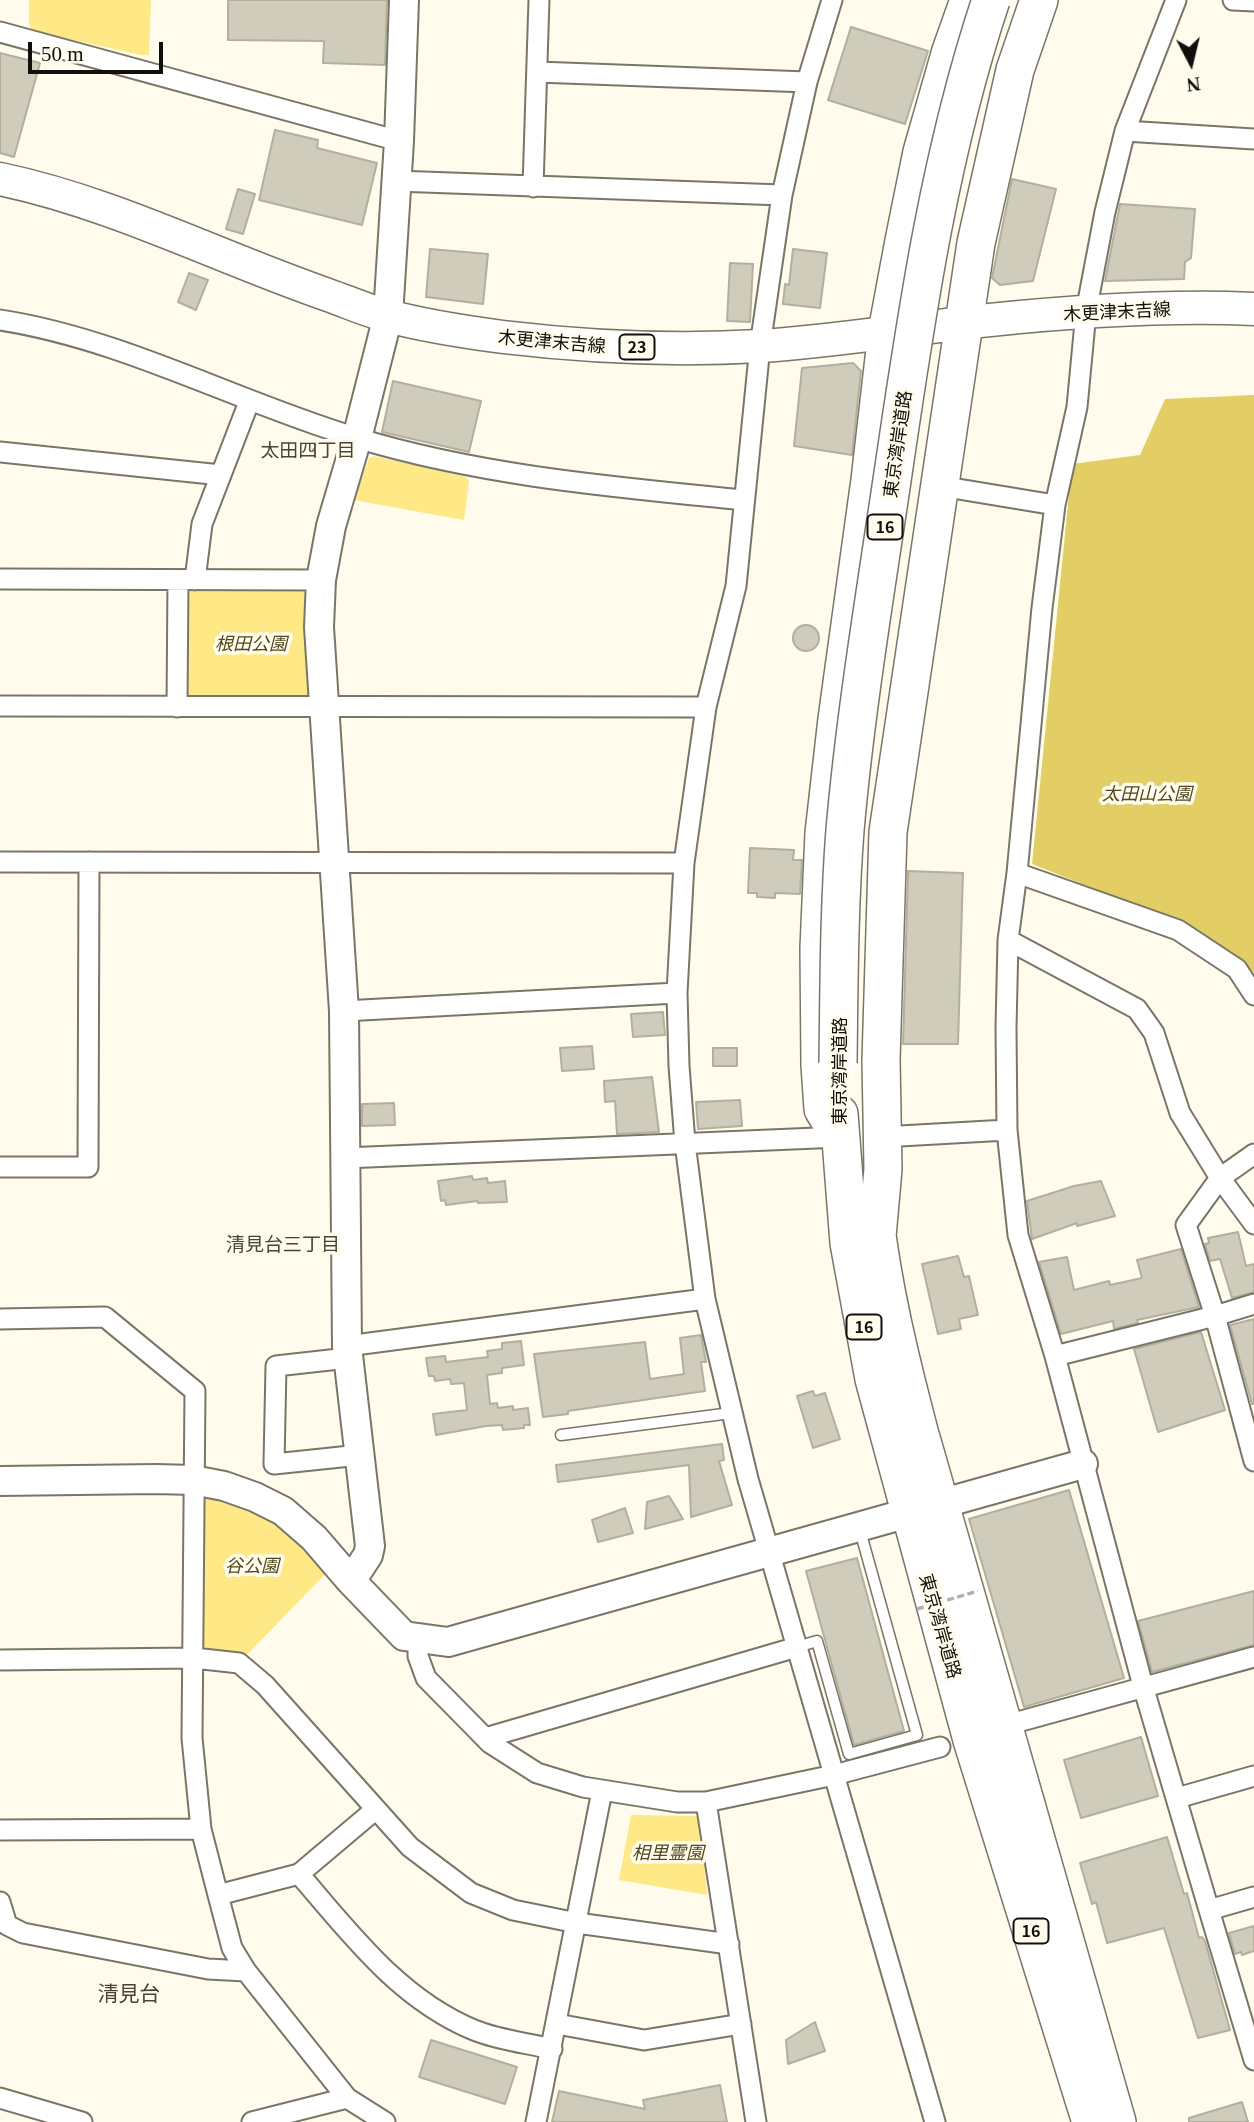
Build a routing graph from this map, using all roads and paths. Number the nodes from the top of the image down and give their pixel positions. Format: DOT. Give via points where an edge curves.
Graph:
graph roads {
  1 [pos="404,0"];
  2 [pos="539,0"];
  3 [pos="831,0"];
  4 [pos="969,0"];
  5 [pos="991,0"];
  6 [pos="1014,0"];
  7 [pos="1039,0"];
  8 [pos="1176,0"];
  9 [pos="1233,0"];
  10 [pos="1254,1"];
  11 [pos="0,32"];
  12 [pos="537,72"];
  13 [pos="807,82"];
  14 [pos="1125,131"];
  15 [pos="1254,139"];
  16 [pos="399,141"];
  17 [pos="0,179"];
  18 [pos="396,181"];
  19 [pos="533,187"];
  20 [pos="782,195"];
  21 [pos="1254,309"];
  22 [pos="1086,312"];
  23 [pos="388,316"];
  24 [pos="0,320"];
  25 [pos="963,323"];
  26 [pos="887,332"];
  27 [pos="760,346"];
  28 [pos="249,402"];
  29 [pos="357,438"];
  30 [pos="0,452"];
  31 [pos="221,475"];
  32 [pos="940,486"];
  33 [pos="744,500"];
  34 [pos="1055,505"];
  35 [pos="0,579"];
  36 [pos="187,580"];
  37 [pos="321,580"];
  38 [pos="0,706"];
  39 [pos="177,706"];
  40 [pos="323,707"];
  41 [pos="706,707"];
  42 [pos="0,862"];
  43 [pos="89,862"];
  44 [pos="334,862"];
  45 [pos="684,863"];
  46 [pos="1017,873"];
  47 [pos="1008,940"];
  48 [pos="677,993"];
  49 [pos="1254,995"];
  50 [pos="344,1011"];
  51 [pos="850,1061"];
  52 [pos="1007,1130"];
  53 [pos="840,1138"];
  54 [pos="882,1138"];
  55 [pos="685,1143"];
  56 [pos="1254,1154"];
  57 [pos="345,1157"];
  58 [pos="0,1167"];
  59 [pos="1220,1178"];
  60 [pos="1254,1224"];
  61 [pos="877,1236"];
  62 [pos="705,1299"];
  63 [pos="1254,1304"];
  64 [pos="1216,1316"];
  65 [pos="0,1319"];
  66 [pos="347,1352"];
  67 [pos="1055,1356"];
  68 [pos="731,1413"];
  69 [pos="561,1435"];
  70 [pos="360,1455"];
  71 [pos="1254,1461"];
  72 [pos="1083,1464"];
  73 [pos="193,1480"];
  74 [pos="0,1481"];
  75 [pos="925,1509"];
  76 [pos="859,1527"];
  77 [pos="770,1552"];
  78 [pos="351,1581"];
  79 [pos="978,1591"];
  80 [pos="918,1609"];
  81 [pos="418,1638"];
  82 [pos="797,1647"];
  83 [pos="1254,1657"];
  84 [pos="194,1658"];
  85 [pos="0,1660"];
  86 [pos="1143,1686"];
  87 [pos="485,1738"];
  88 [pos="971,1738"];
  89 [pos="1013,1762"];
  90 [pos="834,1775"];
  91 [pos="1254,1776"];
  92 [pos="602,1791"];
  93 [pos="1177,1798"];
  94 [pos="706,1801"];
  95 [pos="376,1810"];
  96 [pos="201,1829"];
  97 [pos="0,1830"];
  98 [pos="299,1874"];
  99 [pos="218,1895"];
  100 [pos="1254,1898"];
  101 [pos="0,1902"];
  102 [pos="1209,1910"];
  103 [pos="577,1923"];
  104 [pos="729,1944"];
  105 [pos="246,1971"];
  106 [pos="557,2024"];
  107 [pos="741,2024"];
  108 [pos="552,2049"];
  109 [pos="1254,2060"];
  110 [pos="0,2098"];
  111 [pos="347,2098"];
  112 [pos="82,2122"];
  113 [pos="252,2122"];
  114 [pos="385,2122"];
  115 [pos="536,2122"];
  116 [pos="756,2122"];
  117 [pos="935,2122"];
  118 [pos="1069,2122"];
  119 [pos="1091,2122"];
  120 [pos="1117,2122"];
  121 [pos="1136,2122"];
  1 -- 16 [label="street"];
  2 -- 12 [label="street"];
  3 -- 13 [label="street"];
  4 -- 26 [label="highway, 16" via="922,152"];
  5 -- 51 [label="highway, 東京湾岸道路 / 16, bridge" via="946,154 873,612 845,831 840,946"];
  6 -- 51 [label="highway, 東京湾岸道路 / 16" via="962,179 936,324 894,615"];
  7 -- 25 [label="highway, 16" via="1015,70"];
  8 -- 14 [label="street"];
  9 -- 10 [label="street"];
  11 -- 16 [label="street"];
  12 -- 13 [label="street"];
  12 -- 19 [label="street"];
  13 -- 20 [label="street"];
  14 -- 15 [label="street"];
  14 -- 22 [label="street"];
  16 -- 18 [label="street"];
  17 -- 23 [label="main road, 木更津末吉線 / 23" via="103,208"];
  18 -- 19 [label="street"];
  18 -- 23 [label="street"];
  19 -- 20 [label="street"];
  20 -- 27 [label="street"];
  21 -- 22 [label="main road, 木更津末吉線 / 23"];
  22 -- 25 [label="main road, 木更津末吉線 / 23"];
  22 -- 34 [label="street" via="1077,407"];
  23 -- 27 [label="main road, 木更津末吉線 / 23" via="498,336 588,345"];
  23 -- 29 [label="street"];
  24 -- 28 [label="street" via="108,346"];
  25 -- 26 [label="main road, 木更津末吉線 / 23"];
  25 -- 32 [label="highway, 16"];
  26 -- 27 [label="main road, 木更津末吉線 / 23"];
  26 -- 53 [label="highway, 16" via="824,833 820,1065 823,1109"];
  27 -- 33 [label="street"];
  28 -- 29 [label="street"];
  28 -- 31 [label="street"];
  29 -- 33 [label="street" via="508,471"];
  29 -- 37 [label="street" via="331,526"];
  30 -- 31 [label="street"];
  31 -- 36 [label="street"];
  32 -- 34 [label="street"];
  32 -- 54 [label="highway, 16" via="888,832"];
  33 -- 41 [label="street" via="736,586"];
  34 -- 46 [label="street"];
  35 -- 36 [label="street"];
  36 -- 37 [label="street"];
  36 -- 39 [label="street"];
  37 -- 40 [label="street"];
  38 -- 39 [label="street"];
  39 -- 40 [label="street"];
  40 -- 41 [label="street"];
  40 -- 44 [label="street"];
  41 -- 45 [label="street"];
  42 -- 43 [label="street"];
  43 -- 44 [label="street"];
  43 -- 58 [label="street" via="88,1167"];
  44 -- 45 [label="street"];
  44 -- 50 [label="street"];
  45 -- 48 [label="street"];
  46 -- 47 [label="street"];
  46 -- 49 [label="street" via="1178,930 1237,969"];
  47 -- 52 [label="street"];
  47 -- 59 [label="street" via="1137,1009 1154,1033 1180,1112"];
  48 -- 50 [label="street"];
  48 -- 55 [label="street"];
  50 -- 57 [label="street"];
  51 -- 53 [label="highway, 東京湾岸道路 / 16"];
  51 -- 61 [label="highway, 東京湾岸道路 / 16"];
  52 -- 54 [label="street"];
  52 -- 67 [label="street" via="1018,1235"];
  53 -- 55 [label="street"];
  53 -- 75 [label="highway, 東京湾岸道路 / 16" via="849,1243 869,1352"];
  54 -- 61 [label="highway, 16"];
  55 -- 57 [label="street"];
  55 -- 62 [label="street"];
  56 -- 59 [label="street"];
  57 -- 66 [label="street"];
  59 -- 60 [label="street"];
  59 -- 64 [label="street" via="1185,1225"];
  61 -- 75 [label="highway, 東京湾岸道路 / 16"];
  62 -- 66 [label="street"];
  62 -- 68 [label="street"];
  63 -- 64 [label="street"];
  64 -- 67 [label="street"];
  64 -- 71 [label="street"];
  65 -- 73 [label="street" via="105,1317 195,1391"];
  66 -- 70 [label="street"];
  66 -- 70 [label="street" via="276,1366 274,1464"];
  67 -- 72 [label="street"];
  68 -- 69 [label="lane"];
  68 -- 77 [label="street"];
  70 -- 78 [label="street" via="370,1546"];
  72 -- 75 [label="street"];
  72 -- 86 [label="street"];
  73 -- 74 [label="street"];
  73 -- 78 [label="street" via="234,1490 283,1511"];
  73 -- 84 [label="street"];
  75 -- 76 [label="street"];
  75 -- 88 [label="highway, 東京湾岸道路 / 16"];
  76 -- 77 [label="street"];
  76 -- 82 [label="lane" via="917,1735 849,1754 817,1641"];
  77 -- 81 [label="street" via="480,1635 449,1642"];
  77 -- 82 [label="street"];
  78 -- 81 [label="street" via="404,1636"];
  79 -- 80 [label="path, bridge"];
  81 -- 87 [label="street" via="418,1656 426,1678"];
  82 -- 87 [label="street"];
  82 -- 90 [label="street"];
  83 -- 86 [label="street"];
  84 -- 85 [label="street"];
  84 -- 95 [label="street" via="239,1663 265,1685"];
  84 -- 96 [label="street" via="192,1738"];
  86 -- 88 [label="street"];
  86 -- 93 [label="street"];
  87 -- 92 [label="street" via="537,1773"];
  88 -- 89 [label="highway, 東京湾岸道路 / 16"];
  88 -- 90 [label="street"];
  88 -- 118 [label="highway, 16" via="992,1853"];
  88 -- 119 [label="highway, 東京湾岸道路 / 16"];
  89 -- 120 [label="highway, 東京湾岸道路 / 16"];
  89 -- 121 [label="highway, 16" via="1048,1832 1064,1878"];
  90 -- 94 [label="street"];
  90 -- 117 [label="street"];
  91 -- 93 [label="street"];
  92 -- 94 [label="street" via="677,1802"];
  92 -- 103 [label="street"];
  93 -- 102 [label="street"];
  94 -- 104 [label="street"];
  95 -- 98 [label="street"];
  95 -- 103 [label="street" via="410,1847 471,1893 513,1910"];
  96 -- 97 [label="street"];
  96 -- 99 [label="street"];
  98 -- 99 [label="street"];
  98 -- 108 [label="street" via="371,1957 422,2003 475,2031"];
  99 -- 105 [label="street" via="233,1948"];
  100 -- 102 [label="street"];
  101 -- 105 [label="street" via="7,1925 23,1933 208,1969"];
  102 -- 109 [label="street"];
  103 -- 104 [label="street"];
  103 -- 106 [label="street"];
  104 -- 107 [label="street"];
  105 -- 111 [label="street"];
  106 -- 107 [label="street" via="644,2040"];
  106 -- 108 [label="street"];
  107 -- 116 [label="street"];
  108 -- 115 [label="street"];
  110 -- 112 [label="street"];
  111 -- 113 [label="street"];
  111 -- 114 [label="street"];
}
